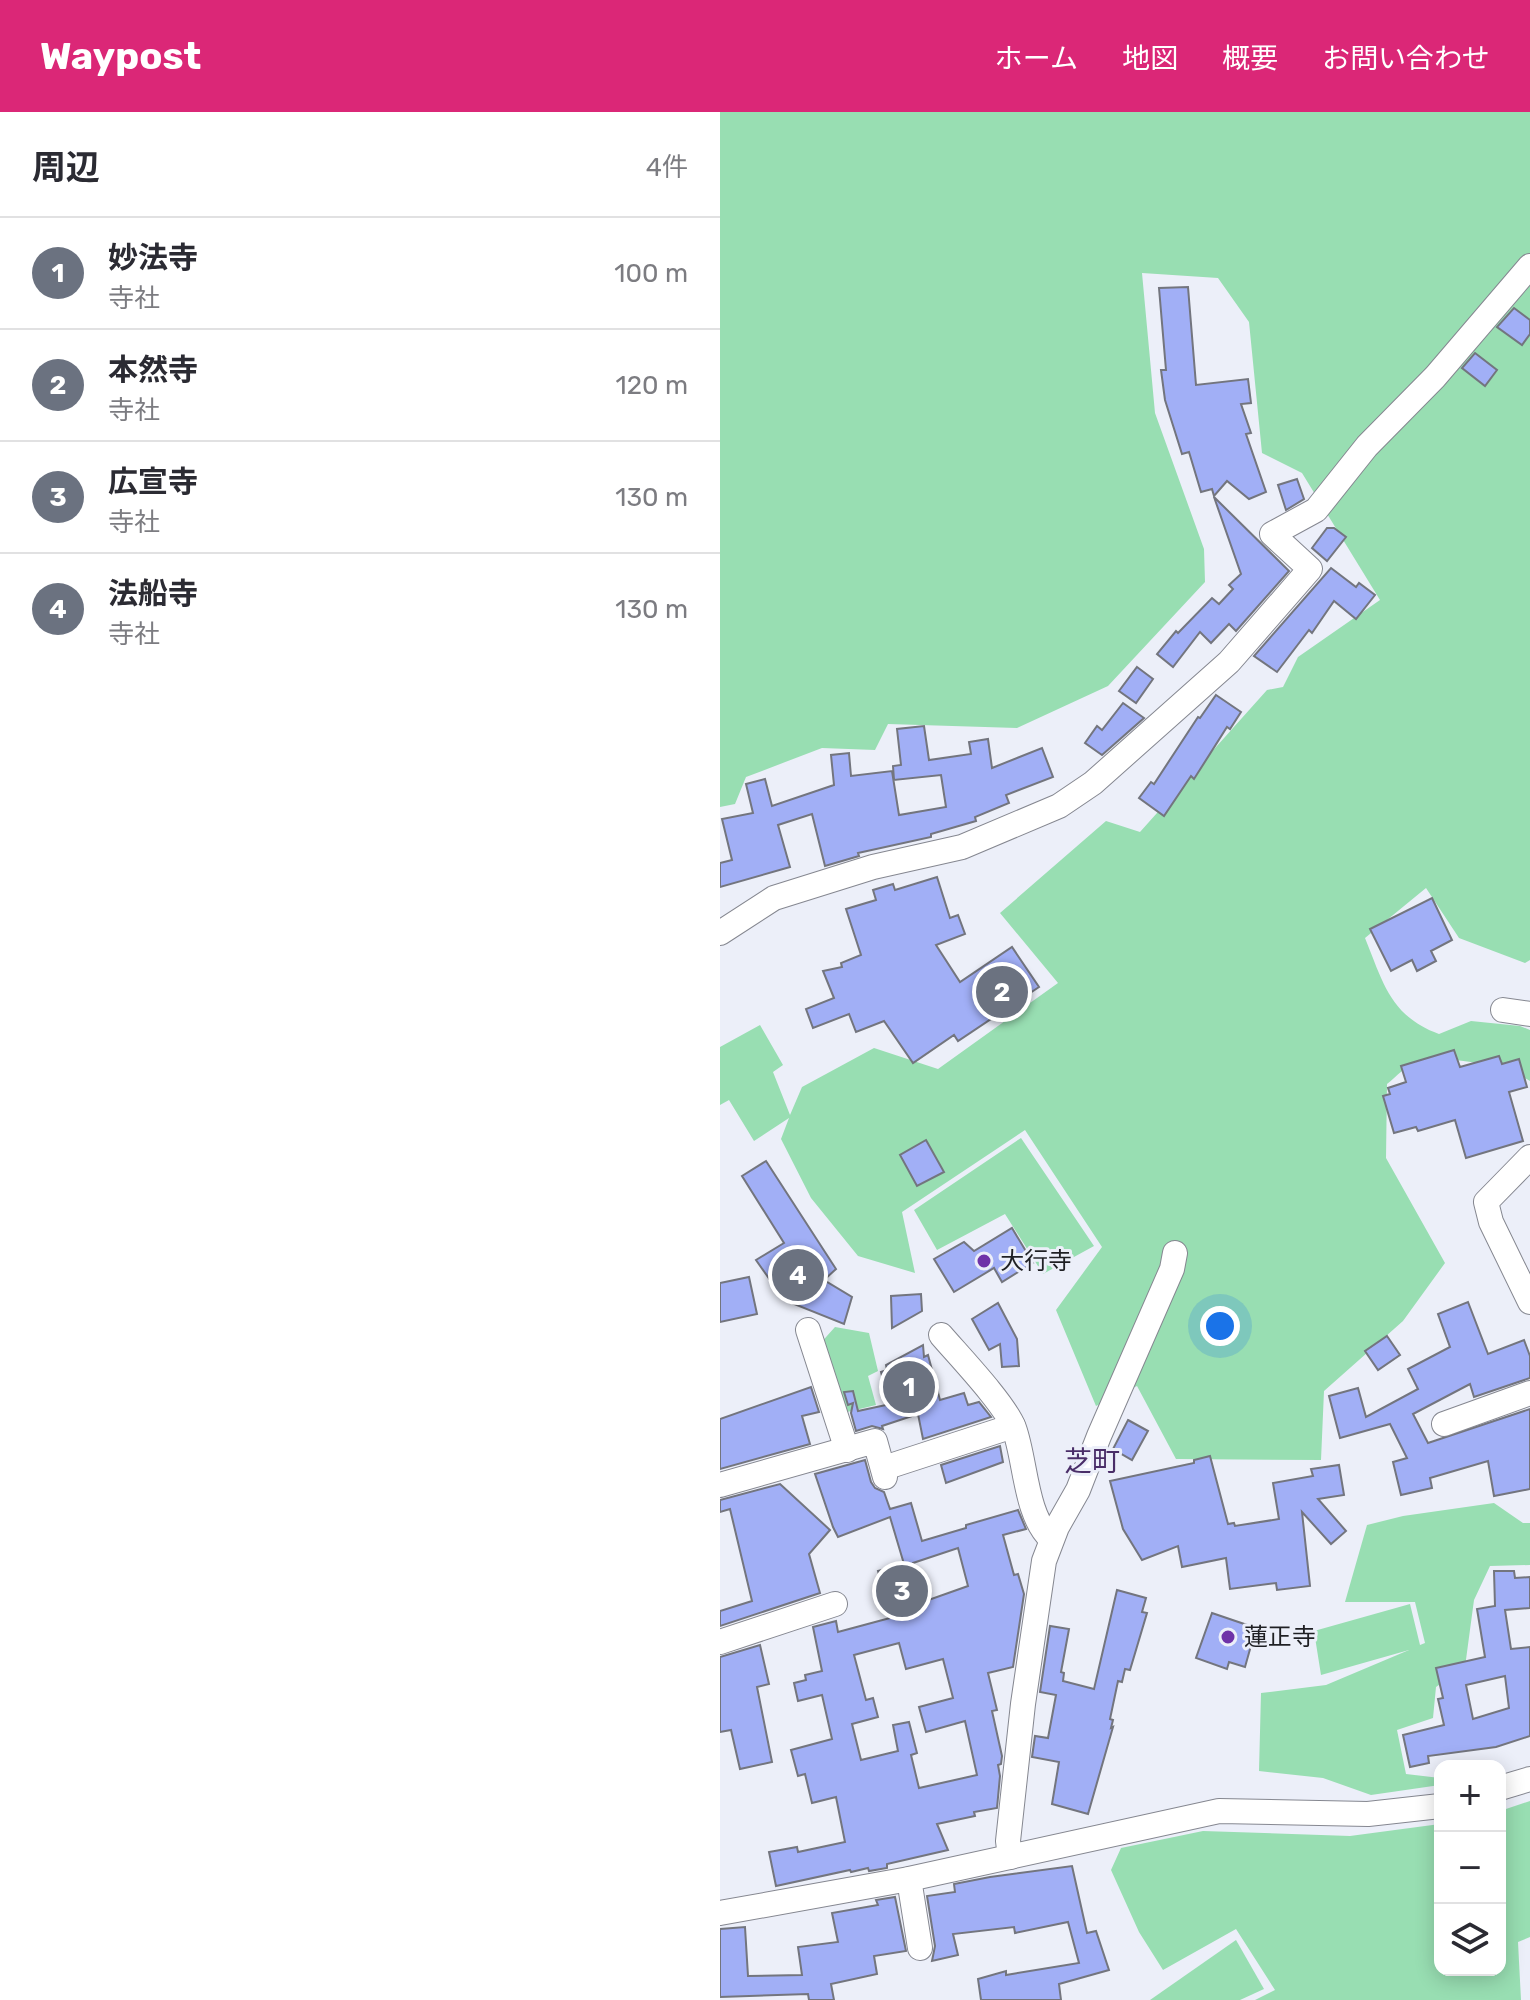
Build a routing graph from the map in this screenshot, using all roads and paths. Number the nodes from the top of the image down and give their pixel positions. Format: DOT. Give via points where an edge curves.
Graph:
graph roads {
  1 [pos="1530,266"];
  2 [pos="720,933"];
  3 [pos="1503,1010"];
  4 [pos="1530,1014"];
  5 [pos="1530,1157"];
  6 [pos="1175,1253"];
  7 [pos="1528,1292"];
  8 [pos="808,1330"];
  9 [pos="941,1335"];
  10 [pos="1530,1393"];
  11 [pos="1444,1424"];
  12 [pos="1013,1426"];
  13 [pos="847,1450"];
  14 [pos="720,1485"];
  15 [pos="1051,1539"];
  16 [pos="835,1604"];
  17 [pos="720,1642"];
  18 [pos="1530,1779"];
  19 [pos="1506,1786"];
  20 [pos="1434,1807"];
  21 [pos="1010,1857"];
  22 [pos="909,1879"];
  23 [pos="720,1913"];
  24 [pos="920,1948"];
  1 -- 2 [label="street" via="1316,510 1272,534 1310,569 1229,662 1093,783 1059,806 962,847 774,898"];
  3 -- 4 [label="street"];
  5 -- 7 [label="street" via="1486,1202"];
  6 -- 15 [label="street" via="1078,1490"];
  8 -- 13 [label="street"];
  9 -- 12 [label="street"];
  10 -- 11 [label="street"];
  12 -- 13 [label="street" via="884,1472 875,1441"];
  12 -- 15 [label="street" via="1032,1503"];
  13 -- 14 [label="street"];
  15 -- 21 [label="street" via="1023,1704"];
  16 -- 17 [label="street"];
  18 -- 19 [label="street"];
  20 -- 21 [label="street" via="1368,1814 1219,1811"];
  21 -- 22 [label="street"];
  22 -- 23 [label="street"];
  22 -- 24 [label="street"];
}
